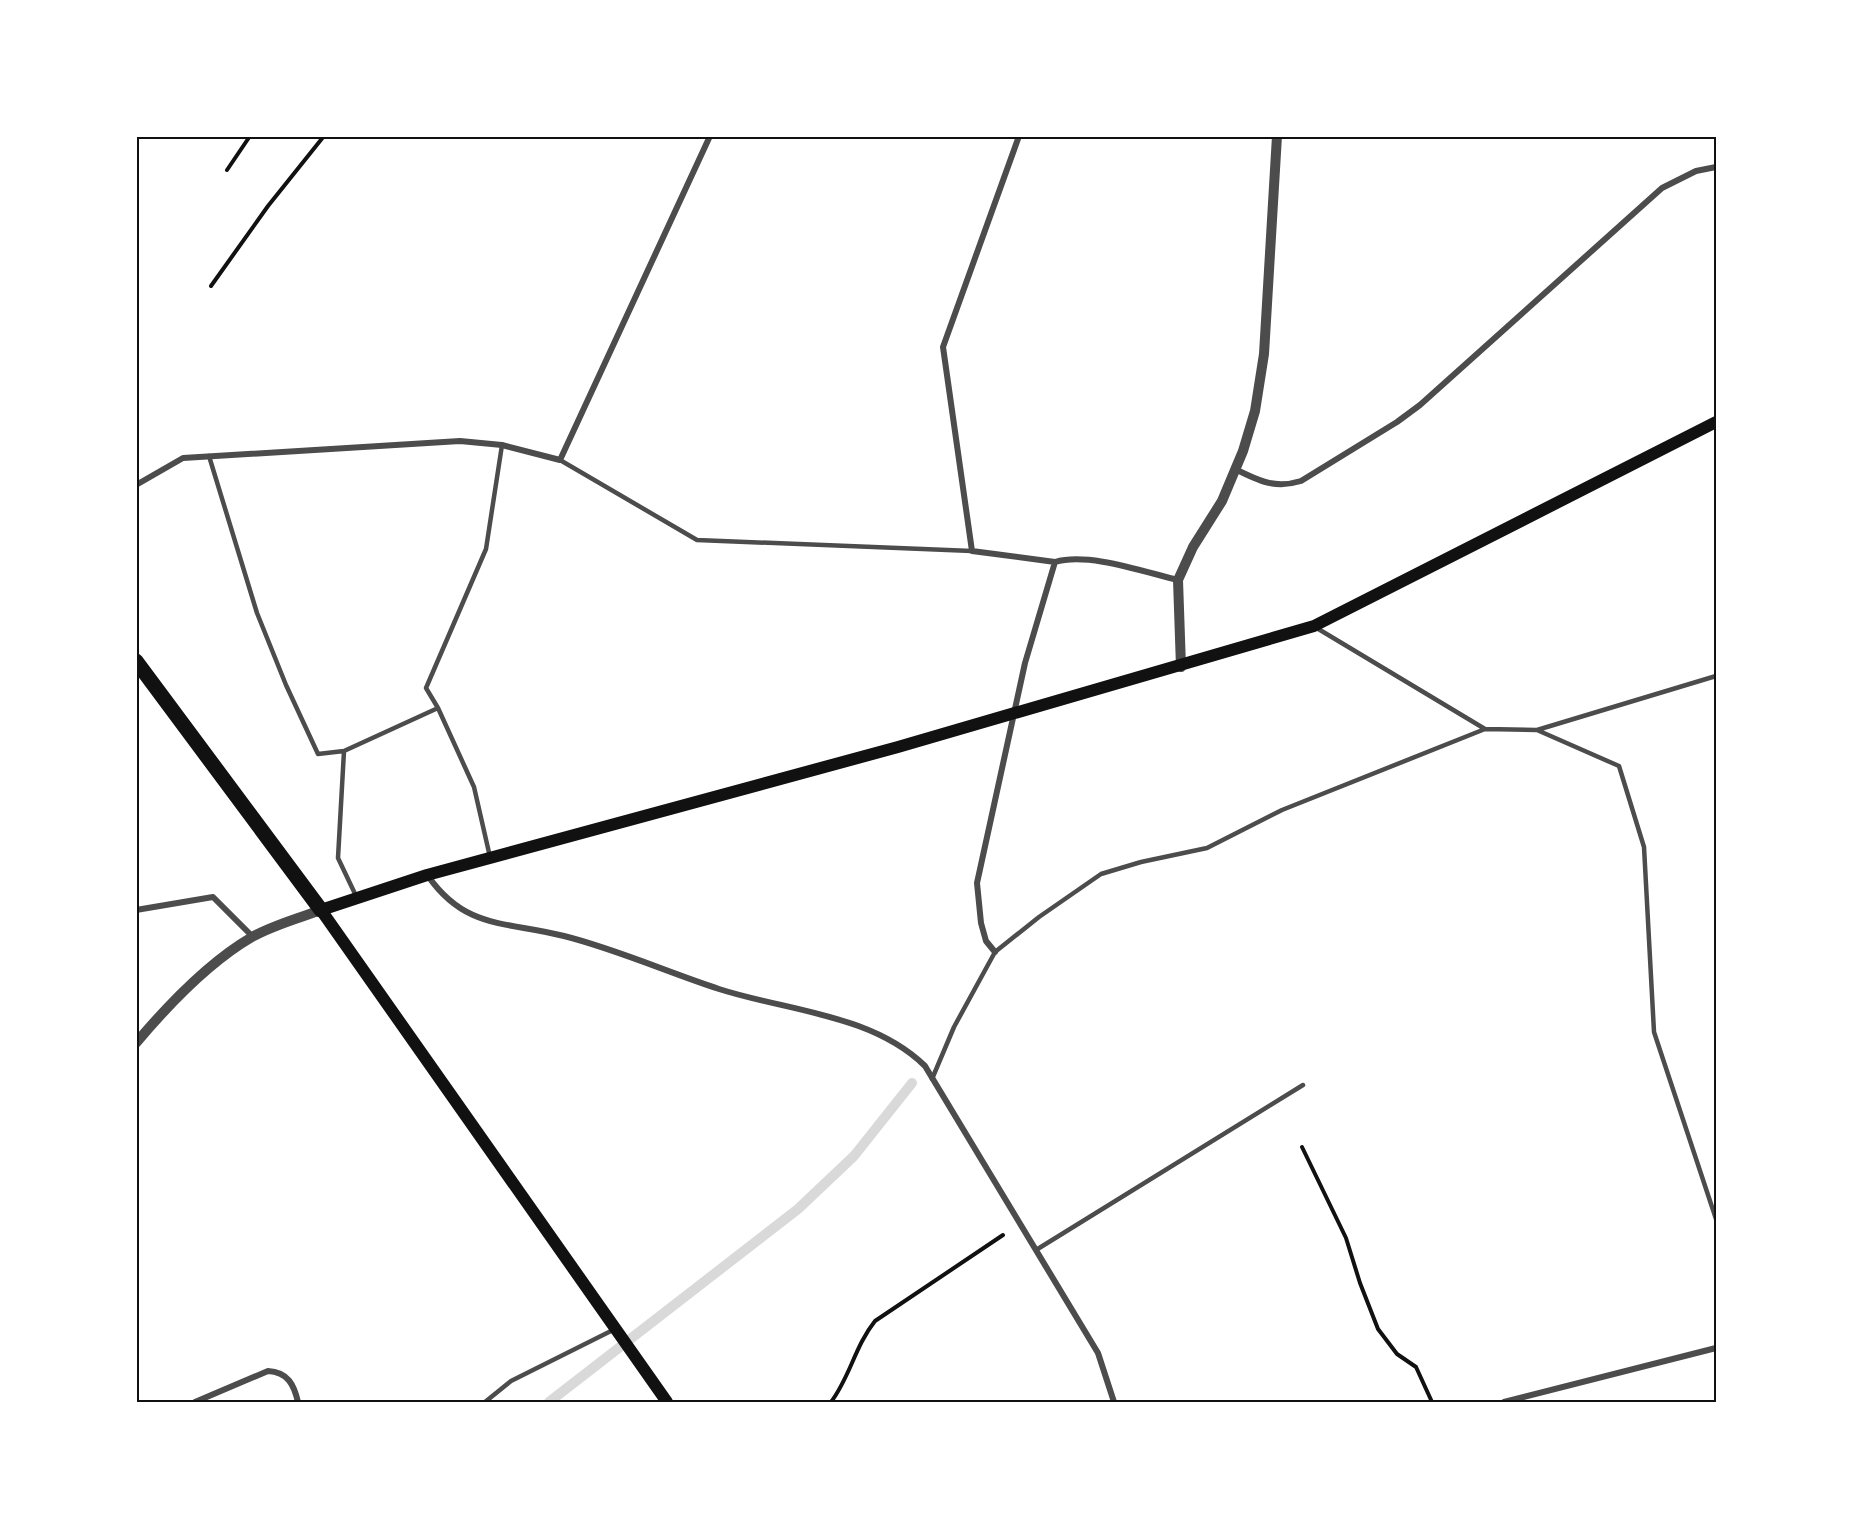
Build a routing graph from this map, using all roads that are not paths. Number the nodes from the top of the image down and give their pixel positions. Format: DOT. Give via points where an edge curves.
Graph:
graph roads {
  1 [pos="710,136"];
  2 [pos="1019,136"];
  3 [pos="1277,136"];
  4 [pos="1716,167"];
  5 [pos="1716,422"];
  6 [pos="502,445"];
  7 [pos="209,456"];
  8 [pos="560,460"];
  9 [pos="1235,469"];
  10 [pos="136,485"];
  11 [pos="972,551"];
  12 [pos="1054,562"];
  13 [pos="1178,580"];
  14 [pos="1314,626"];
  15 [pos="136,661"];
  16 [pos="1181,667"];
  17 [pos="1716,676"];
  18 [pos="438,708"];
  19 [pos="1015,714"];
  20 [pos="1485,729"];
  21 [pos="1537,730"];
  22 [pos="344,751"];
  23 [pos="490,858"];
  24 [pos="427,875"];
  25 [pos="357,898"];
  26 [pos="136,910"];
  27 [pos="321,910"];
  28 [pos="253,937"];
  29 [pos="995,952"];
  30 [pos="136,1043"];
  31 [pos="932,1078"];
  32 [pos="1303,1085"];
  33 [pos="1716,1219"];
  34 [pos="1036,1250"];
  35 [pos="615,1328"];
  36 [pos="1716,1348"];
  37 [pos="195,1402"];
  38 [pos="298,1402"];
  39 [pos="485,1402"];
  40 [pos="667,1402"];
  41 [pos="1114,1402"];
  42 [pos="1504,1402"];
  1 -- 8 [label="street"];
  2 -- 11 [label="street" via="943,347"];
  3 -- 9 [label="street" via="1264,354 1255,411"];
  4 -- 9 [label="street" via="1696,171 1662,188 1397,422 1301,481 1284,486 1264,483"];
  5 -- 14 [label="main road"];
  6 -- 7 [label="street" via="460,441"];
  6 -- 8 [label="street"];
  6 -- 18 [label="lane" via="486,549 426,688"];
  7 -- 10 [label="street" via="183,458"];
  7 -- 22 [label="lane" via="257,613 285,685 318,754"];
  8 -- 11 [label="lane" via="697,540"];
  9 -- 13 [label="street" via="1222,501"];
  11 -- 12 [label="street"];
  12 -- 13 [label="street" via="1066,559 1112,564"];
  12 -- 19 [label="street"];
  13 -- 16 [label="street"];
  14 -- 16 [label="main road"];
  14 -- 20 [label="lane"];
  15 -- 27 [label="main road"];
  16 -- 19 [label="main road"];
  17 -- 21 [label="lane"];
  18 -- 22 [label="lane"];
  18 -- 23 [label="lane" via="474,787"];
  19 -- 23 [label="main road"];
  19 -- 29 [label="street" via="977,883 981,923 986,941"];
  20 -- 21 [label="lane"];
  20 -- 29 [label="lane" via="1282,810 1207,848 1101,873"];
  21 -- 33 [label="lane" via="1619,766 1644,847 1654,1032"];
  22 -- 25 [label="lane" via="338,858"];
  23 -- 24 [label="main road"];
  24 -- 25 [label="main road"];
  24 -- 31 [label="street" via="452,904 469,915 565,936 720,990 881,1034 912,1053"];
  25 -- 27 [label="main road"];
  26 -- 28 [label="street" via="213,897"];
  27 -- 28 [label="street"];
  27 -- 35 [label="main road"];
  28 -- 30 [label="street" via="202,976"];
  29 -- 31 [label="lane" via="954,1027"];
  31 -- 34 [label="street"];
  32 -- 34 [label="lane"];
  34 -- 41 [label="street" via="1098,1353"];
  35 -- 39 [label="lane" via="511,1381"];
  35 -- 40 [label="main road"];
  36 -- 42 [label="street"];
  37 -- 38 [label="street" via="268,1371 291,1381"];
}
